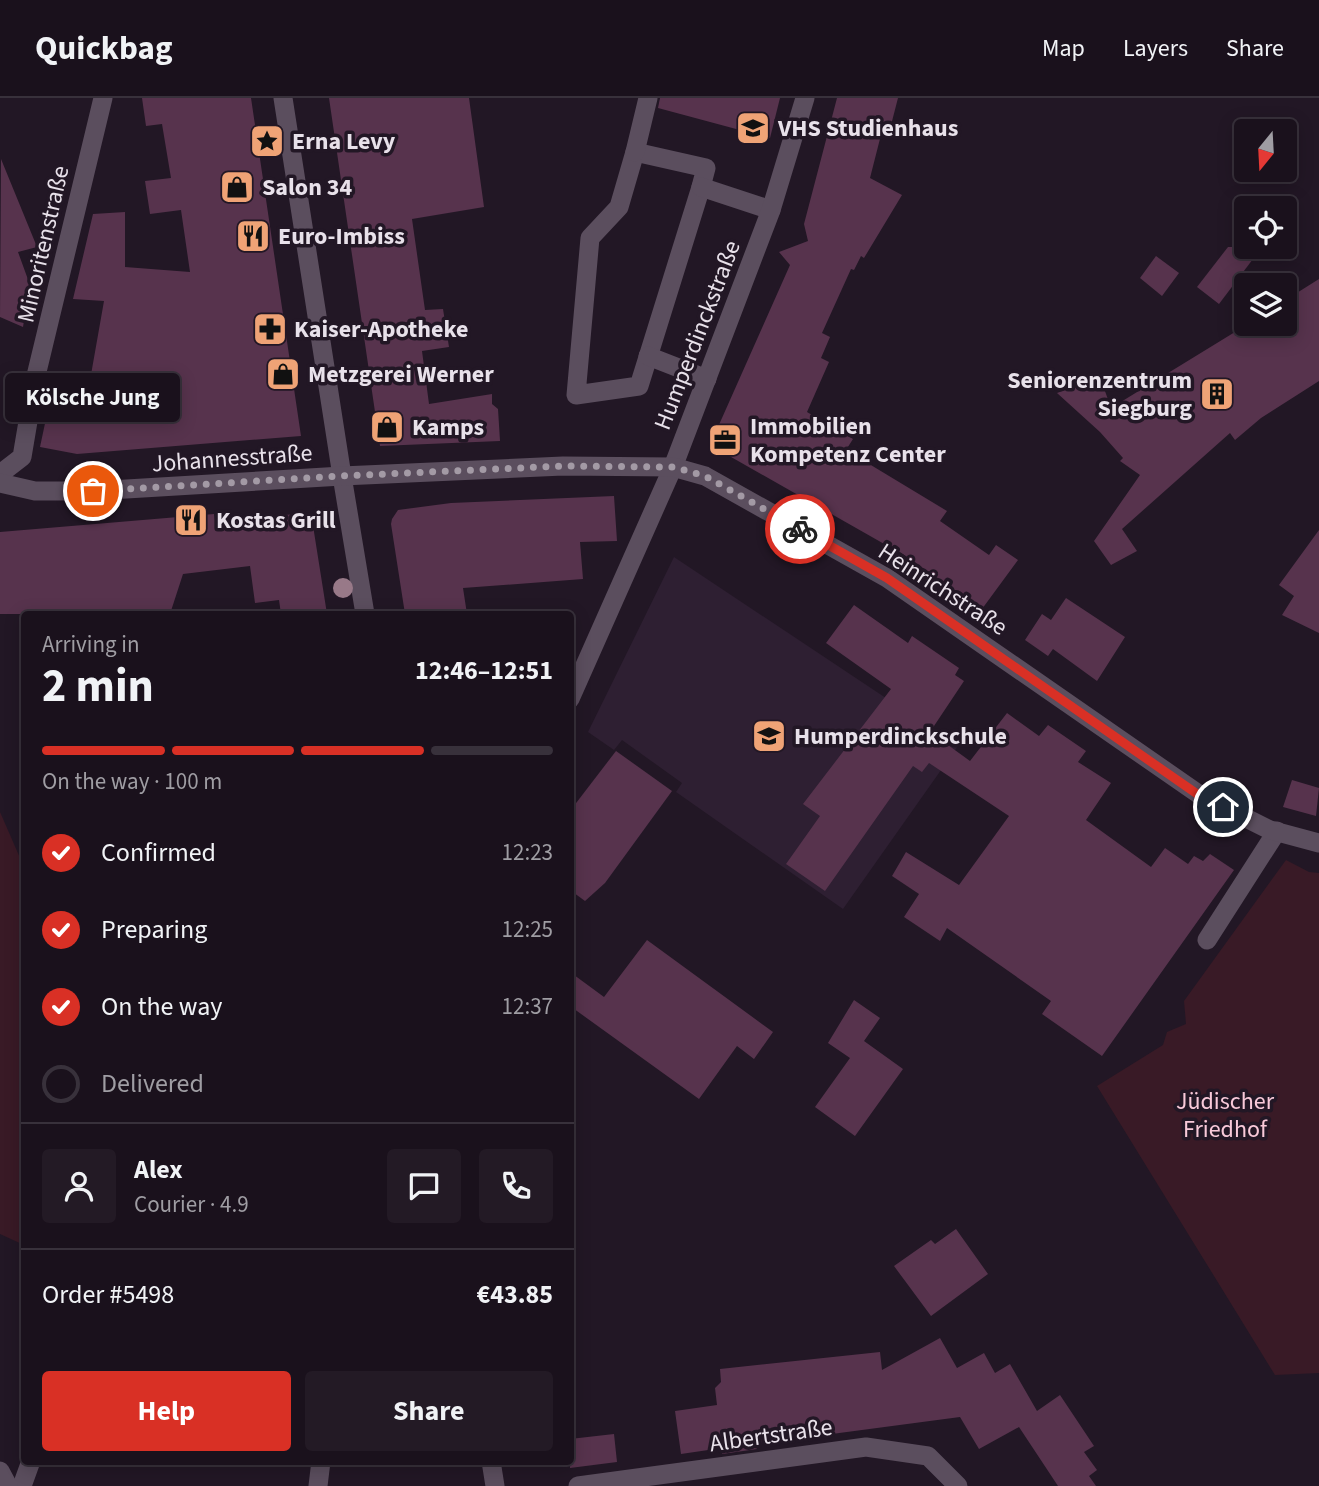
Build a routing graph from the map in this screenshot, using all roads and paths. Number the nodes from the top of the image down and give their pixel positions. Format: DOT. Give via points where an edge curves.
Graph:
graph roads {
  1 [pos="103,98"];
  2 [pos="283,98"];
  3 [pos="648,98"];
  4 [pos="805,98"];
  5 [pos="635,152"];
  6 [pos="701,187"];
  7 [pos="771,210"];
  8 [pos="648,356"];
  9 [pos="706,379"];
  10 [pos="673,467"];
  11 [pos="0,474"];
  12 [pos="341,476"];
  13 [pos="0,483"];
  14 [pos="364,611"];
  15 [pos="574,690"];
  16 [pos="1277,831"];
  17 [pos="1319,843"];
  18 [pos="1206,940"];
  19 [pos="30,1465"];
  20 [pos="321,1465"];
  21 [pos="492,1465"];
  22 [pos="0,1471"];
  23 [pos="8,1486"];
  24 [pos="22,1486"];
  25 [pos="318,1486"];
  26 [pos="495,1486"];
  27 [pos="578,1486"];
  28 [pos="958,1486"];
  1 -- 11 [label="street, Minoritenstraße" via="35,380 22,457"];
  2 -- 12 [label="street"];
  3 -- 5 [label="street"];
  4 -- 7 [label="street, Humperdinckstraße"];
  5 -- 6 [label="street" via="706,168"];
  5 -- 8 [label="street" via="619,207 590,238 576,395 639,386"];
  6 -- 7 [label="street"];
  6 -- 8 [label="street"];
  7 -- 9 [label="street, Humperdinckstraße"];
  8 -- 9 [label="street"];
  9 -- 10 [label="street, Humperdinckstraße"];
  10 -- 12 [label="street, Heinrichstraße" via="563,466"];
  10 -- 15 [label="street, Humperdinckstraße"];
  10 -- 16 [label="street, Heinrichstraße" via="705,476 887,578 1200,796"];
  12 -- 13 [label="street, Johannesstraße" via="93,491 35,491"];
  12 -- 14 [label="street"];
  16 -- 17 [label="street, Heinrichstraße"];
  16 -- 18 [label="street"];
  19 -- 24 [label="street"];
  20 -- 25 [label="street"];
  21 -- 26 [label="street"];
  22 -- 23 [label="street"];
  27 -- 28 [label="street, Albertstraße" via="866,1447 928,1456"];
}
